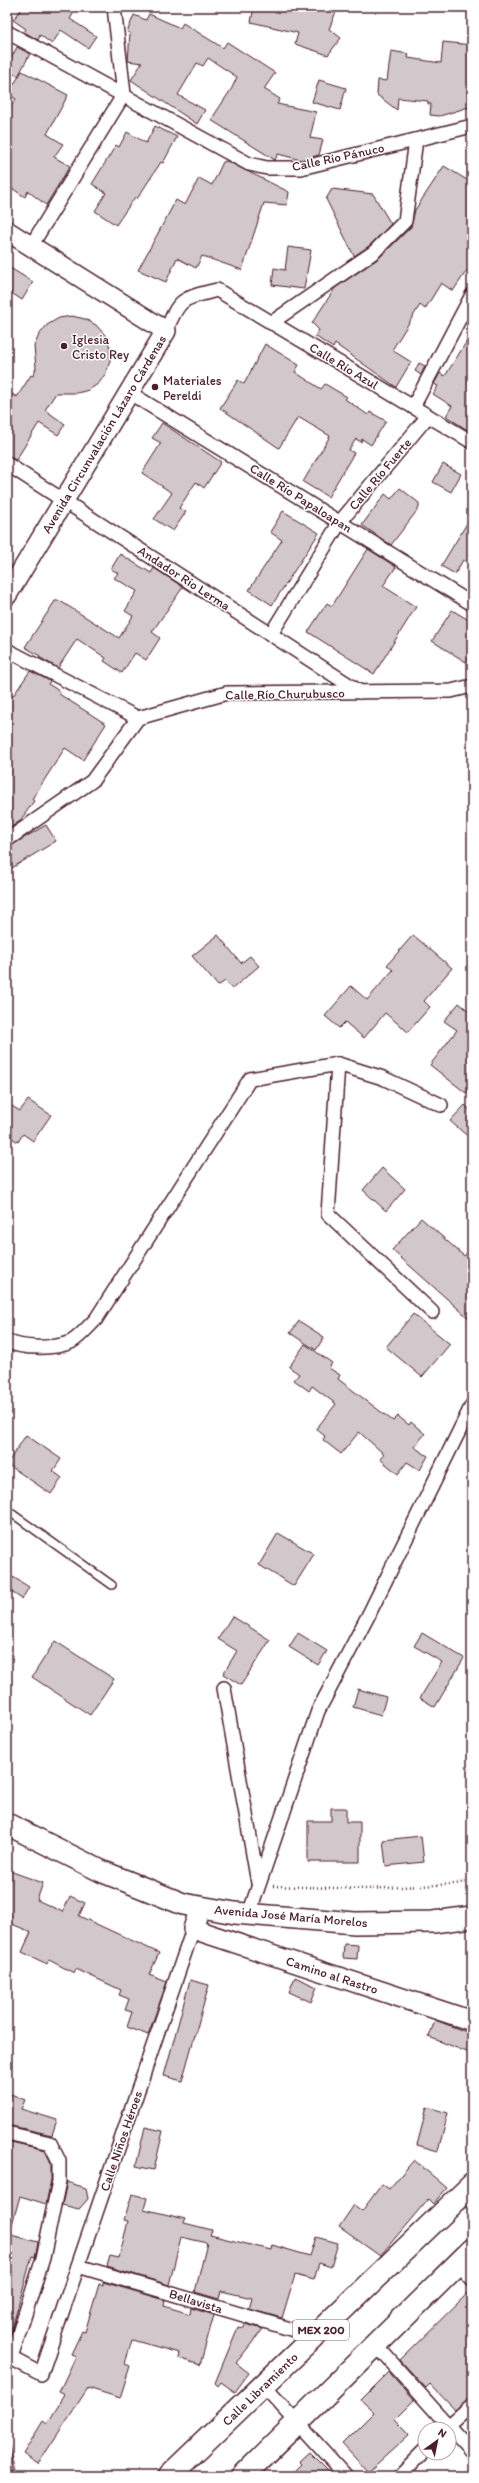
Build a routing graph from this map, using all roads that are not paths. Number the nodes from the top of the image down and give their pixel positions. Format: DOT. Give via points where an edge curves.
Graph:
graph roads {
  1 [pos="114,7"];
  2 [pos="7,32"];
  3 [pos="124,94"];
  4 [pos="472,126"];
  5 [pos="416,140"];
  6 [pos="7,231"];
  7 [pos="31,246"];
  8 [pos="472,296"];
  9 [pos="271,322"];
  10 [pos="166,331"];
  11 [pos="130,393"];
  12 [pos="413,407"];
  13 [pos="428,416"];
  14 [pos="472,442"];
  15 [pos="7,464"];
  16 [pos="64,500"];
  17 [pos="340,522"];
  18 [pos="7,595"];
  19 [pos="472,604"];
  20 [pos="271,634"];
  21 [pos="7,650"];
  22 [pos="472,686"];
  23 [pos="360,692"];
  24 [pos="138,718"];
  25 [pos="7,840"];
  26 [pos="338,1064"];
  27 [pos="441,1105"];
  28 [pos="432,1312"];
  29 [pos="7,1340"];
  30 [pos="472,1405"];
  31 [pos="7,1510"];
  32 [pos="112,1585"];
  33 [pos="224,1688"];
  34 [pos="7,1824"];
  35 [pos="259,1886"];
  36 [pos="200,1907"];
  37 [pos="249,1914"];
  38 [pos="472,1917"];
  39 [pos="193,1929"];
  40 [pos="472,2021"];
  41 [pos="7,2133"];
  42 [pos="472,2185"];
  43 [pos="467,2264"];
  44 [pos="78,2266"];
  45 [pos="314,2336"];
  46 [pos="376,2345"];
  47 [pos="9,2357"];
  48 [pos="264,2386"];
  49 [pos="472,2404"];
  50 [pos="442,2421"];
  51 [pos="454,2421"];
  52 [pos="298,2422"];
  53 [pos="457,2437"];
  54 [pos="472,2452"];
  55 [pos="417,2458"];
  56 [pos="169,2476"];
  57 [pos="244,2476"];
  58 [pos="346,2476"];
  59 [pos="399,2476"];
  1 -- 3 [label="street"];
  2 -- 3 [label="street, Calle Río Pánuco"];
  3 -- 5 [label="street, Calle Río Pánuco" via="249,164 267,168 301,168"];
  3 -- 7 [label="street"];
  4 -- 5 [label="street, Calle Río Pánuco"];
  5 -- 9 [label="street" via="405,221 374,252"];
  6 -- 7 [label="street, Avenida Circunvalación Lázaro Cárdenas"];
  7 -- 10 [label="street, Avenida Circunvalación Lázaro Cárdenas"];
  8 -- 12 [label="street"];
  9 -- 10 [label="street, Calle Río Azul" via="217,290 186,298 176,306"];
  9 -- 12 [label="street, Calle Río Azul"];
  10 -- 11 [label="street, Avenida Circunvalación Lázaro Cárdenas"];
  11 -- 16 [label="street, Avenida Circunvalación Lázaro Cárdenas"];
  11 -- 17 [label="street, Calle Río Papaloapan"];
  12 -- 13 [label="street, Calle Río Azul"];
  13 -- 14 [label="street, Calle Río Azul"];
  13 -- 17 [label="street, Calle Río Fuerte"];
  15 -- 16 [label="street, Andador Río Lerma"];
  16 -- 18 [label="street, Avenida Circunvalación Lázaro Cárdenas"];
  16 -- 20 [label="street, Andador Río Lerma"];
  17 -- 19 [label="street, Calle Río Papaloapan"];
  17 -- 20 [label="street, Calle Río Fuerte"];
  20 -- 23 [label="street, Andador Río Lerma"];
  21 -- 24 [label="street"];
  22 -- 23 [label="street, Calle Río Churubusco" via="451,691"];
  23 -- 24 [label="street, Calle Río Churubusco" via="227,693"];
  24 -- 25 [label="street" via="92,781"];
  26 -- 27 [label="street" via="383,1078"];
  26 -- 28 [label="street" via="328,1214"];
  26 -- 29 [label="street" via="250,1079 96,1319 71,1342 41,1347 15,1345"];
  30 -- 35 [label="street" via="318,1711"];
  31 -- 32 [label="lane"];
  33 -- 35 [label="street"];
  34 -- 36 [label="main road, Avenida José María Morelos" via="152,1893 182,1904"];
  35 -- 37 [label="street"];
  36 -- 37 [label="main road, Avenida José María Morelos"];
  36 -- 39 [label="street, Calle Niños Héroes"];
  37 -- 38 [label="main road, Avenida José María Morelos" via="355,1923 433,1922"];
  39 -- 40 [label="street, Camino al Rastro"];
  39 -- 44 [label="street, Calle Niños Héroes"];
  41 -- 47 [label="street" via="50,2143 59,2161 59,2181 43,2258"];
  42 -- 45 [label="highway, Calle Libramiento / MEX 200"];
  43 -- 46 [label="highway"];
  44 -- 45 [label="street, Bellavista"];
  44 -- 47 [label="street, Calle Niños Héroes" via="41,2374"];
  45 -- 48 [label="highway, Calle Libramiento / MEX 200"];
  46 -- 50 [label="street"];
  46 -- 52 [label="highway"];
  48 -- 52 [label="street"];
  48 -- 56 [label="highway, Calle Libramiento / MEX 200"];
  49 -- 51 [label="street"];
  52 -- 57 [label="highway"];
  52 -- 58 [label="street"];
  53 -- 54 [label="street"];
  55 -- 59 [label="street"];
}
